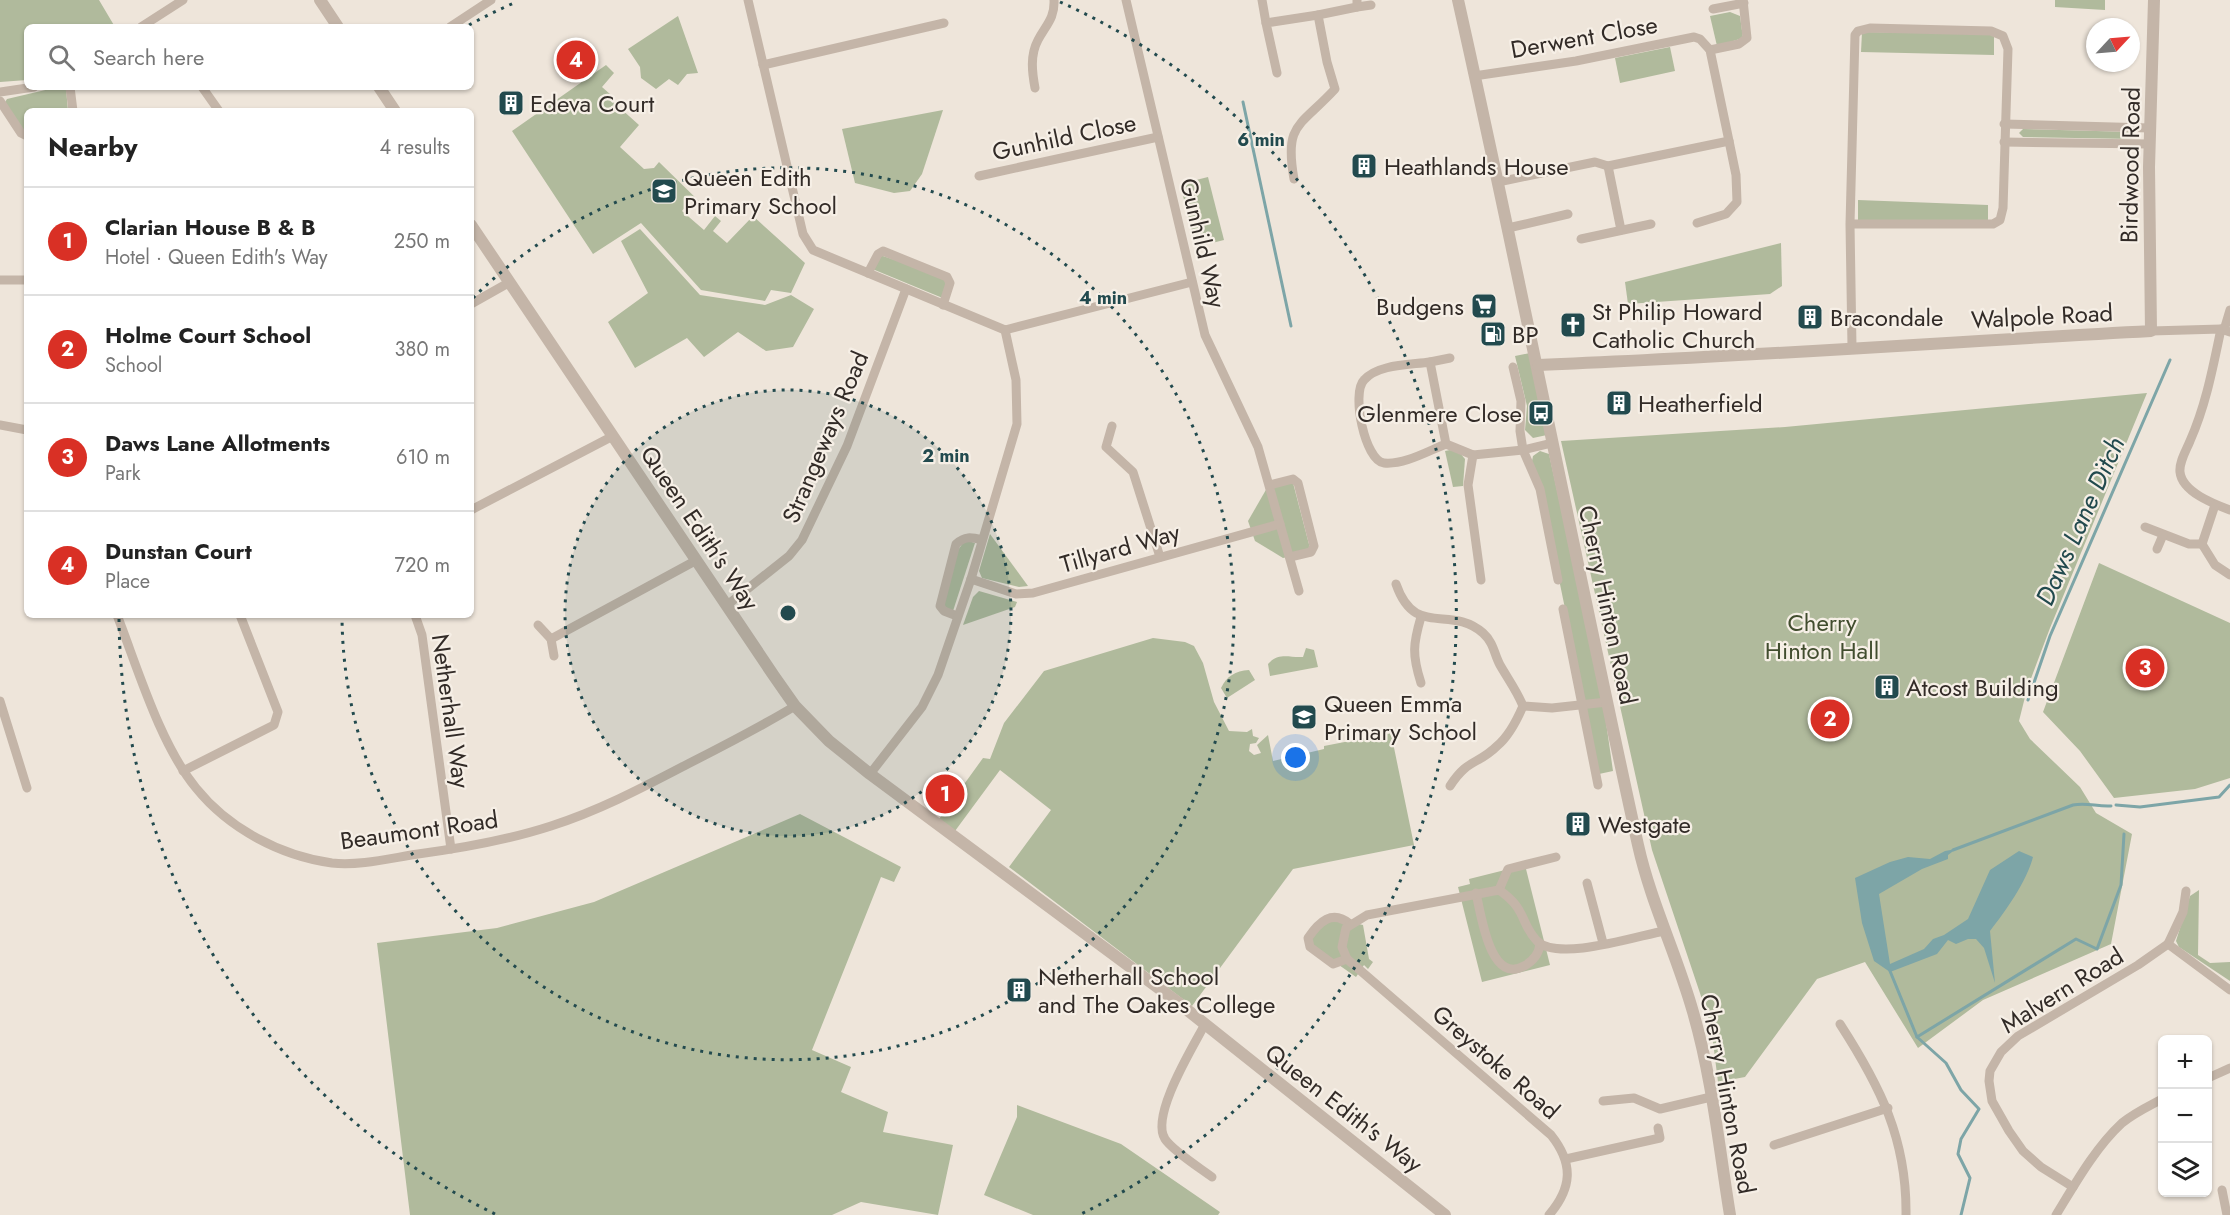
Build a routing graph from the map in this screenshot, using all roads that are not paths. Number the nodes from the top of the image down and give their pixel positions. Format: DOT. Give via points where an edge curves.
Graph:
graph roads {
  1 [pos="183,0"];
  2 [pos="320,0"];
  3 [pos="491,0"];
  4 [pos="748,0"];
  5 [pos="1054,0"];
  6 [pos="1126,0"];
  7 [pos="1262,0"];
  8 [pos="1458,0"];
  9 [pos="2154,0"];
  10 [pos="1743,1"];
  11 [pos="476,4"];
  12 [pos="1357,4"];
  13 [pos="1371,5"];
  14 [pos="1713,9"];
  15 [pos="1318,15"];
  16 [pos="156,18"];
  17 [pos="944,23"];
  18 [pos="1266,23"];
  19 [pos="146,24"];
  20 [pos="160,24"];
  21 [pos="336,24"];
  22 [pos="453,24"];
  23 [pos="1710,50"];
  24 [pos="763,65"];
  25 [pos="1277,73"];
  26 [pos="1474,76"];
  27 [pos="24,88"];
  28 [pos="1035,88"];
  29 [pos="70,90"];
  30 [pos="204,90"];
  31 [pos="381,90"];
  32 [pos="0,92"];
  33 [pos="0,101"];
  34 [pos="73,108"];
  35 [pos="217,108"];
  36 [pos="393,108"];
  37 [pos="2004,124"];
  38 [pos="2150,128"];
  39 [pos="24,134"];
  40 [pos="1158,137"];
  41 [pos="1729,141"];
  42 [pos="2004,141"];
  43 [pos="2150,144"];
  44 [pos="1608,166"];
  45 [pos="979,176"];
  46 [pos="1294,179"];
  47 [pos="1498,183"];
  48 [pos="1568,214"];
  49 [pos="1697,223"];
  50 [pos="1652,224"];
  51 [pos="1850,224"];
  52 [pos="1508,228"];
  53 [pos="474,229"];
  54 [pos="1621,231"];
  55 [pos="1581,239"];
  56 [pos="868,273"];
  57 [pos="0,280"];
  58 [pos="24,280"];
  59 [pos="510,282"];
  60 [pos="1192,282"];
  61 [pos="906,289"];
  62 [pos="474,302"];
  63 [pos="943,304"];
  64 [pos="2230,310"];
  65 [pos="1005,330"];
  66 [pos="2225,330"];
  67 [pos="2151,331"];
  68 [pos="1852,347"];
  69 [pos="1450,358"];
  70 [pos="1430,362"];
  71 [pos="1538,365"];
  72 [pos="1514,367"];
  73 [pos="0,425"];
  74 [pos="1112,426"];
  75 [pos="24,429"];
  76 [pos="613,436"];
  77 [pos="1552,443"];
  78 [pos="1446,444"];
  79 [pos="1523,450"];
  80 [pos="1473,455"];
  81 [pos="1270,485"];
  82 [pos="2215,505"];
  83 [pos="474,508"];
  84 [pos="2230,510"];
  85 [pos="1280,524"];
  86 [pos="2145,527"];
  87 [pos="2163,535"];
  88 [pos="982,540"];
  89 [pos="2202,544"];
  90 [pos="2157,549"];
  91 [pos="1160,557"];
  92 [pos="1290,557"];
  93 [pos="695,561"];
  94 [pos="2230,575"];
  95 [pos="971,579"];
  96 [pos="1481,580"];
  97 [pos="1558,580"];
  98 [pos="1396,584"];
  99 [pos="1299,591"];
  100 [pos="726,606"];
  101 [pos="1563,609"];
  102 [pos="957,616"];
  103 [pos="1421,617"];
  104 [pos="118,618"];
  105 [pos="241,618"];
  106 [pos="415,618"];
  107 [pos="538,625"];
  108 [pos="552,639"];
  109 [pos="554,656"];
  110 [pos="1421,683"];
  111 [pos="0,701"];
  112 [pos="1607,702"];
  113 [pos="1580,704"];
  114 [pos="795,706"];
  115 [pos="1523,706"];
  116 [pos="11,734"];
  117 [pos="0,737"];
  118 [pos="183,771"];
  119 [pos="870,774"];
  120 [pos="1598,785"];
  121 [pos="1450,786"];
  122 [pos="27,788"];
  123 [pos="451,849"];
  124 [pos="1556,857"];
  125 [pos="1587,882"];
  126 [pos="1499,890"];
  127 [pos="2186,891"];
  128 [pos="1476,893"];
  129 [pos="1350,924"];
  130 [pos="1664,931"];
  131 [pos="1603,943"];
  132 [pos="1540,944"];
  133 [pos="2168,944"];
  134 [pos="1347,959"];
  135 [pos="2230,990"];
  136 [pos="1205,1024"];
  137 [pos="1840,1024"];
  138 [pos="2230,1068"];
  139 [pos="2212,1076"];
  140 [pos="1711,1097"];
  141 [pos="1608,1098"];
  142 [pos="2158,1102"];
  143 [pos="1888,1108"];
  144 [pos="1658,1128"];
  145 [pos="1774,1145"];
  146 [pos="1566,1159"];
  147 [pos="1212,1178"];
  148 [pos="2073,1187"];
  149 [pos="2222,1190"];
  150 [pos="1444,1215"];
  151 [pos="1549,1215"];
  152 [pos="1730,1215"];
  153 [pos="1906,1215"];
  154 [pos="2056,1215"];
  155 [pos="2227,1215"];
  1 -- 16 [label="street"];
  2 -- 21 [label="street"];
  3 -- 11 [label="street"];
  4 -- 24 [label="street"];
  5 -- 28 [label="street" via="1053,17 1032,55"];
  6 -- 40 [label="street, Gunhild Way"];
  7 -- 18 [label="street"];
  8 -- 26 [label="street, Cherry Hinton Road"];
  9 -- 38 [label="street, Birdwood Road"];
  10 -- 14 [label="street"];
  10 -- 23 [label="street" via="1747,38 1739,45"];
  11 -- 22 [label="street"];
  12 -- 13 [label="street"];
  12 -- 15 [label="street"];
  15 -- 18 [label="street"];
  15 -- 46 [label="street" via="1335,89 1292,136"];
  16 -- 19 [label="street"];
  16 -- 20 [label="street"];
  17 -- 24 [label="street"];
  18 -- 25 [label="street"];
  23 -- 26 [label="street, Derwent Close" via="1694,36 1576,61"];
  23 -- 41 [label="street"];
  24 -- 56 [label="street" via="807,244"];
  26 -- 47 [label="street, Cherry Hinton Road"];
  27 -- 32 [label="street"];
  29 -- 34 [label="street"];
  30 -- 35 [label="street"];
  31 -- 36 [label="street"];
  33 -- 39 [label="street"];
  37 -- 38 [label="street"];
  37 -- 42 [label="street"];
  37 -- 51 [label="street" via="2008,49 1998,32 1870,28 1858,31 1853,53"];
  38 -- 43 [label="street, Birdwood Road"];
  40 -- 45 [label="street, Gunhild Close"];
  40 -- 60 [label="street, Gunhild Way"];
  41 -- 44 [label="street"];
  41 -- 49 [label="street" via="1738,196 1726,214"];
  42 -- 43 [label="street"];
  42 -- 51 [label="street" via="2003,208 1997,222"];
  43 -- 67 [label="street, Birdwood Road"];
  44 -- 47 [label="street" via="1595,162"];
  44 -- 54 [label="street"];
  47 -- 52 [label="street, Cherry Hinton Road"];
  48 -- 52 [label="street"];
  50 -- 54 [label="street"];
  51 -- 68 [label="street"];
  52 -- 71 [label="street, Cherry Hinton Road"];
  53 -- 59 [label="street, Queen Edith's Way"];
  54 -- 55 [label="street"];
  56 -- 61 [label="street"];
  56 -- 63 [label="street" via="883,251 947,277 950,283"];
  57 -- 58 [label="street"];
  59 -- 62 [label="street"];
  59 -- 76 [label="street, Queen Edith's Way"];
  60 -- 65 [label="street"];
  60 -- 81 [label="street, Gunhild Way" via="1205,335 1258,447"];
  61 -- 63 [label="street"];
  61 -- 100 [label="street, Strangeways Road" via="847,446 802,540 789,556"];
  63 -- 65 [label="street"];
  64 -- 66 [label="street"];
  65 -- 88 [label="street" via="1016,380 1017,424"];
  66 -- 67 [label="street, Walpole Road"];
  66 -- 82 [label="street" via="2204,408 2180,473 2188,488"];
  67 -- 68 [label="street, Walpole Road"];
  68 -- 71 [label="street, Walpole Road" via="1780,355"];
  69 -- 70 [label="street"];
  70 -- 78 [label="street"];
  70 -- 78 [label="street" via="1372,373 1359,388 1358,401 1368,448 1382,463"];
  71 -- 77 [label="street, Cherry Hinton Road"];
  72 -- 79 [label="street, Cherry Hinton Road" via="1521,401"];
  73 -- 75 [label="street"];
  74 -- 91 [label="street" via="1106,447 1133,472"];
  76 -- 83 [label="street"];
  76 -- 93 [label="street, Queen Edith's Way"];
  77 -- 79 [label="street"];
  77 -- 112 [label="street, Cherry Hinton Road"];
  78 -- 80 [label="street"];
  79 -- 80 [label="street"];
  79 -- 97 [label="street, Cherry Hinton Road" via="1540,489"];
  80 -- 96 [label="street" via="1468,485"];
  81 -- 85 [label="street, Gunhild Way"];
  81 -- 92 [label="street" via="1293,479 1298,483 1314,546 1311,552"];
  82 -- 84 [label="street"];
  82 -- 89 [label="street"];
  85 -- 91 [label="street, Tillyard Way"];
  85 -- 92 [label="street, Gunhild Way"];
  86 -- 87 [label="street"];
  87 -- 89 [label="street"];
  87 -- 90 [label="street"];
  88 -- 95 [label="street"];
  88 -- 102 [label="street" via="970,537 956,544 940,606"];
  89 -- 94 [label="street" via="2215,565"];
  91 -- 95 [label="street, Tillyard Way" via="1033,593 1016,594"];
  92 -- 99 [label="street, Gunhild Way"];
  93 -- 100 [label="street, Queen Edith's Way"];
  93 -- 108 [label="street"];
  95 -- 102 [label="street"];
  98 -- 103 [label="street" via="1401,598"];
  100 -- 114 [label="street, Queen Edith's Way"];
  101 -- 113 [label="street"];
  102 -- 119 [label="street" via="938,675 922,706"];
  103 -- 110 [label="street" via="1413,644"];
  103 -- 115 [label="street" via="1464,624 1483,633 1494,646"];
  104 -- 118 [label="street, Beaumont Road"];
  105 -- 118 [label="street" via="278,712 273,725"];
  106 -- 123 [label="street, Netherhall Way" via="422,634"];
  107 -- 108 [label="street"];
  108 -- 109 [label="street"];
  111 -- 116 [label="street"];
  112 -- 113 [label="street"];
  112 -- 130 [label="street, Cherry Hinton Road" via="1646,877"];
  113 -- 115 [label="street" via="1552,708"];
  113 -- 120 [label="street"];
  114 -- 119 [label="street, Queen Edith's Way" via="829,741"];
  114 -- 123 [label="street, Beaumont Road" via="596,810 500,840"];
  115 -- 121 [label="street" via="1499,745 1460,770"];
  116 -- 117 [label="street"];
  116 -- 122 [label="street"];
  118 -- 123 [label="street, Beaumont Road" via="216,809 247,833 282,851 334,863"];
  119 -- 136 [label="street, Queen Edith's Way"];
  124 -- 126 [label="street" via="1508,869"];
  125 -- 131 [label="street"];
  126 -- 128 [label="street"];
  126 -- 132 [label="street" via="1520,907"];
  127 -- 133 [label="street, Malvern Road" via="2183,912"];
  128 -- 129 [label="street" via="1367,915"];
  128 -- 132 [label="street" via="1494,958 1503,966 1522,968 1533,960"];
  129 -- 134 [label="street" via="1343,937"];
  129 -- 134 [label="street" via="1338,917 1327,918 1308,938 1310,947 1333,964"];
  130 -- 131 [label="street"];
  130 -- 140 [label="street, Cherry Hinton Road" via="1693,1013"];
  131 -- 132 [label="street" via="1563,950"];
  133 -- 135 [label="street"];
  133 -- 148 [label="street, Malvern Road" via="2018,1036 2001,1052 1990,1071 1992,1101 2014,1138 2041,1167"];
  134 -- 146 [label="street, Greystoke Road" via="1551,1135"];
  136 -- 147 [label="street" via="1162,1111 1162,1130 1165,1139"];
  136 -- 150 [label="street, Queen Edith's Way"];
  137 -- 143 [label="street"];
  138 -- 139 [label="street"];
  140 -- 141 [label="street" via="1660,1109 1634,1098"];
  140 -- 152 [label="street, Cherry Hinton Road"];
  142 -- 148 [label="street" via="2119,1126"];
  143 -- 145 [label="street"];
  143 -- 153 [label="street" via="1900,1148"];
  144 -- 146 [label="street" via="1660,1138"];
  146 -- 151 [label="street" via="1566,1189"];
  148 -- 154 [label="street"];
  149 -- 155 [label="street"];
}
